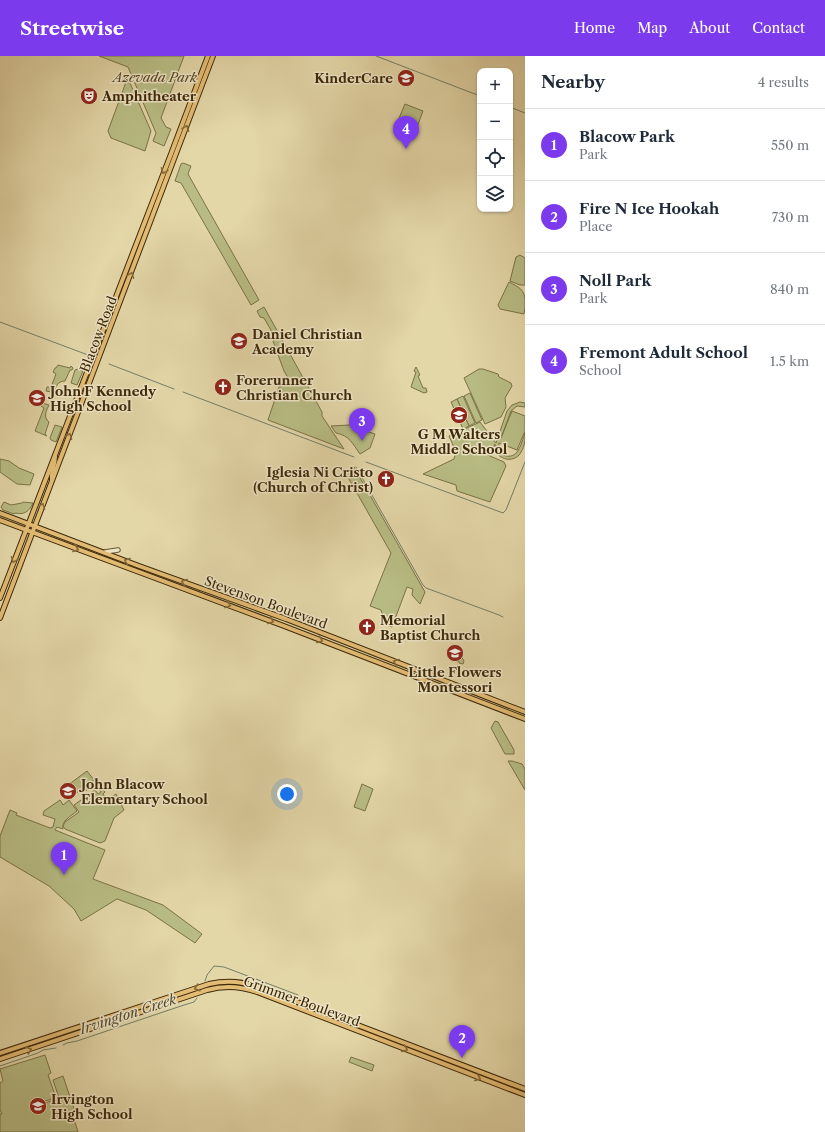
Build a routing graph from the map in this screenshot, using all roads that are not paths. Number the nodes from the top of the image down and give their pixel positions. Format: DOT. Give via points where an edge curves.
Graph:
graph roads {
  1 [pos="208,56"];
  2 [pos="213,56"];
  3 [pos="55,454"];
  4 [pos="53,479"];
  5 [pos="0,513"];
  6 [pos="0,520"];
  7 [pos="28,524"];
  8 [pos="34,526"];
  9 [pos="26,530"];
  10 [pos="32,532"];
  11 [pos="118,550"];
  12 [pos="104,552"];
  13 [pos="0,598"];
  14 [pos="0,618"];
  15 [pos="525,712"];
  16 [pos="525,719"];
  17 [pos="0,1053"];
  18 [pos="0,1059"];
  19 [pos="525,1089"];
  20 [pos="525,1095"];
  1 -- 3 [label="main road, Blacow Road, one-way"];
  4 -- 2 [label="main road, Blacow Road, one-way"];
  3 -- 4 [label="main road" via="51,472"];
  3 -- 7 [label="main road, Blacow Road"];
  8 -- 4 [label="main road, Blacow Road, one-way"];
  5 -- 7 [label="main road, Stevenson Boulevard"];
  6 -- 9 [label="main road, Stevenson Boulevard"];
  7 -- 8 [label="main road, Stevenson Boulevard"];
  7 -- 9 [label="main road, Blacow Road"];
  8 -- 10 [label="main road, Blacow Road"];
  8 -- 12 [label="main road, Stevenson Boulevard"];
  9 -- 10 [label="main road, Stevenson Boulevard"];
  9 -- 13 [label="main road, Blacow Road, one-way"];
  10 -- 14 [label="main road, Blacow Road"];
  10 -- 16 [label="main road, Stevenson Boulevard, one-way"];
  11 -- 12 [label="street"];
  15 -- 12 [label="main road, Stevenson Boulevard, one-way"];
  19 -- 17 [label="main road, Grimmer Boulevard, one-way" via="258,987 233,981 209,984"];
  18 -- 20 [label="main road, Grimmer Boulevard, one-way" via="207,990 235,987 257,992"];
}
